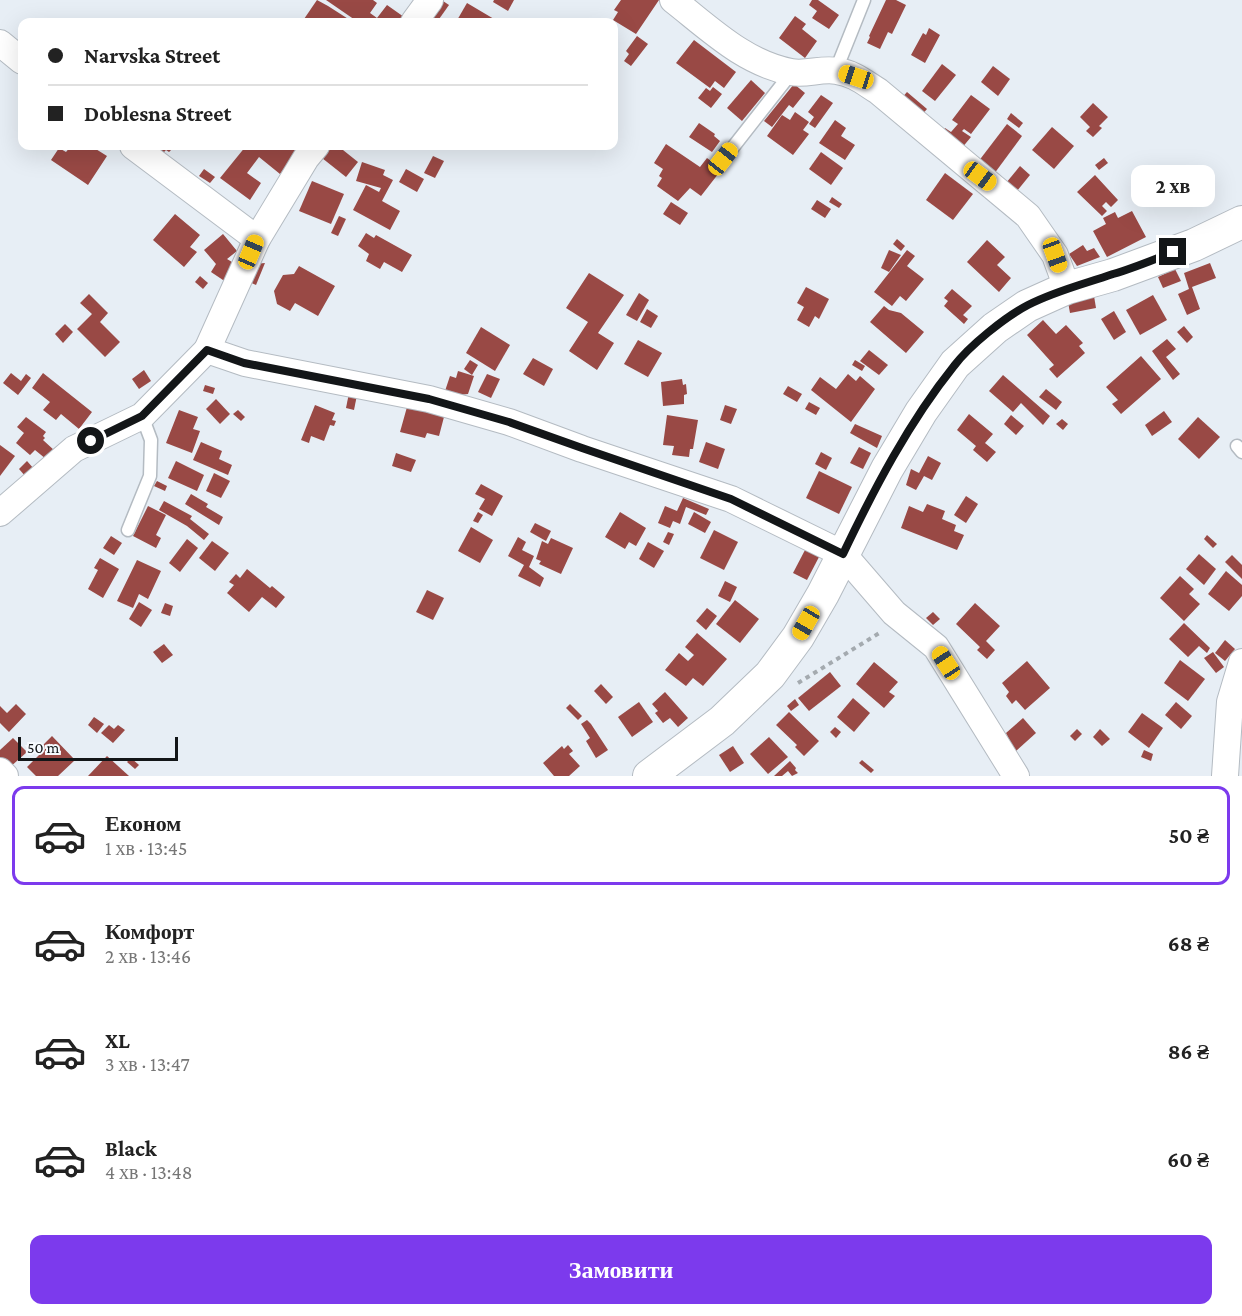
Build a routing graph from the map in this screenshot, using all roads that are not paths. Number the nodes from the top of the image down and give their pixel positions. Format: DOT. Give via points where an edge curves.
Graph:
graph roads {
  1 [pos="430,0"];
  2 [pos="673,0"];
  3 [pos="864,0"];
  4 [pos="417,18"];
  5 [pos="0,43"];
  6 [pos="18,58"];
  7 [pos="836,70"];
  8 [pos="792,72"];
  9 [pos="138,150"];
  10 [pos="313,150"];
  11 [pos="723,159"];
  12 [pos="1242,222"];
  13 [pos="257,238"];
  14 [pos="1067,288"];
  15 [pos="207,350"];
  16 [pos="142,416"];
  17 [pos="0,513"];
  18 [pos="128,530"];
  19 [pos="843,554"];
  20 [pos="1242,662"];
  21 [pos="0,771"];
  22 [pos="5,776"];
  23 [pos="649,776"];
  24 [pos="1016,776"];
  25 [pos="1225,776"];
  1 -- 4 [label="street"];
  2 -- 8 [label="street" via="739,52"];
  3 -- 7 [label="lane"];
  5 -- 6 [label="street"];
  7 -- 8 [label="street"];
  7 -- 14 [label="street" via="856,77 878,92 1028,216 1055,255"];
  8 -- 11 [label="lane"];
  9 -- 13 [label="street"];
  10 -- 13 [label="street"];
  12 -- 14 [label="street" via="1194,245"];
  13 -- 15 [label="street"];
  14 -- 19 [label="street" via="1027,306 955,364 887,469"];
  15 -- 16 [label="street"];
  15 -- 19 [label="street" via="244,363 429,399 509,422 731,499"];
  16 -- 17 [label="street" via="74,449"];
  16 -- 18 [label="lane" via="151,440 150,476"];
  19 -- 23 [label="street" via="798,637 770,675 722,722"];
  19 -- 24 [label="street" via="894,613 936,647"];
  20 -- 25 [label="street" via="1230,702"];
  21 -- 22 [label="street"];
}
